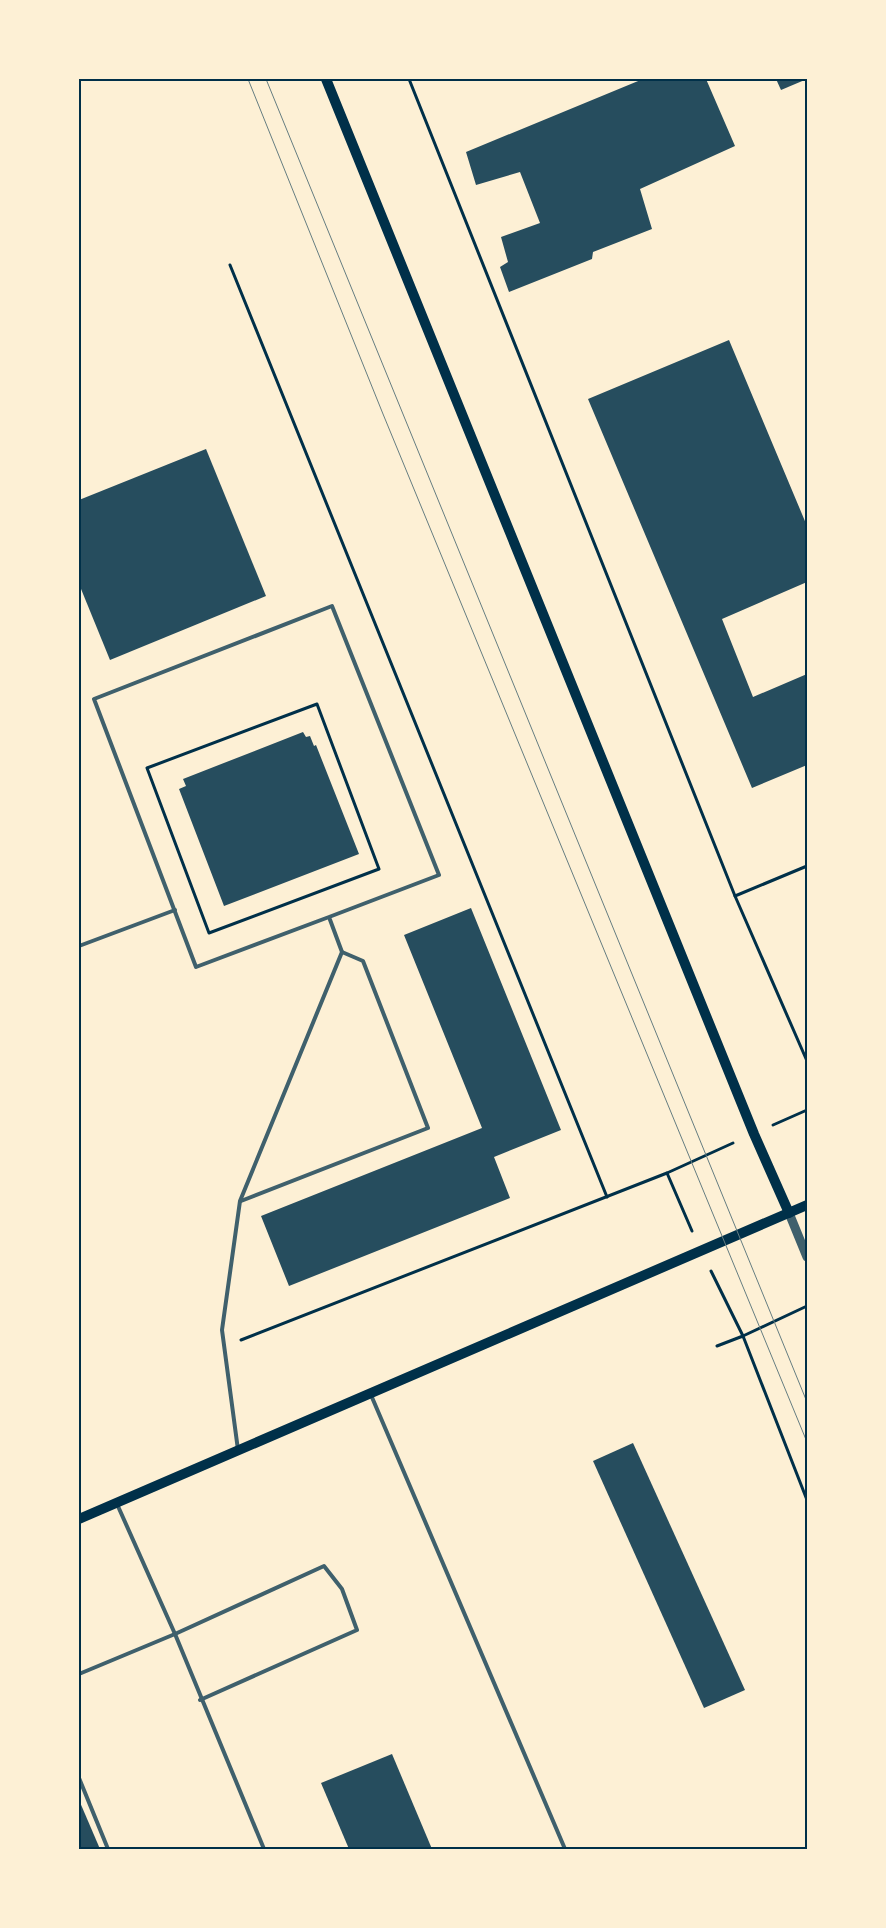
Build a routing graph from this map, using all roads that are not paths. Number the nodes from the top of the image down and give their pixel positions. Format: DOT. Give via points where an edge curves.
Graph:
graph roads {
  1 [pos="326,79"];
  2 [pos="174,910"];
  3 [pos="329,917"];
  4 [pos="79,946"];
  5 [pos="342,952"];
  6 [pos="240,1201"];
  7 [pos="807,1205"];
  8 [pos="789,1213"];
  9 [pos="807,1257"];
  10 [pos="370,1393"];
  11 [pos="238,1450"];
  12 [pos="116,1503"];
  13 [pos="79,1519"];
  14 [pos="174,1634"];
  15 [pos="79,1674"];
  16 [pos="200,1700"];
  17 [pos="79,1778"];
  18 [pos="108,1849"];
  19 [pos="264,1849"];
  20 [pos="565,1849"];
  1 -- 8 [label="main road" via="754,1134"];
  2 -- 3 [label="lane" via="196,967"];
  2 -- 3 [label="lane" via="94,700 332,606 439,875"];
  2 -- 4 [label="lane"];
  3 -- 5 [label="lane"];
  5 -- 6 [label="lane"];
  5 -- 6 [label="lane" via="364,961 428,1128"];
  6 -- 11 [label="lane" via="222,1330"];
  7 -- 8 [label="main road"];
  8 -- 9 [label="street"];
  8 -- 10 [label="main road"];
  10 -- 11 [label="main road"];
  10 -- 20 [label="lane"];
  11 -- 12 [label="main road"];
  12 -- 13 [label="main road"];
  12 -- 14 [label="lane"];
  14 -- 15 [label="lane"];
  14 -- 16 [label="lane"];
  14 -- 16 [label="lane" via="324,1566 342,1589 357,1630"];
  16 -- 19 [label="lane"];
  17 -- 18 [label="lane"];
}
